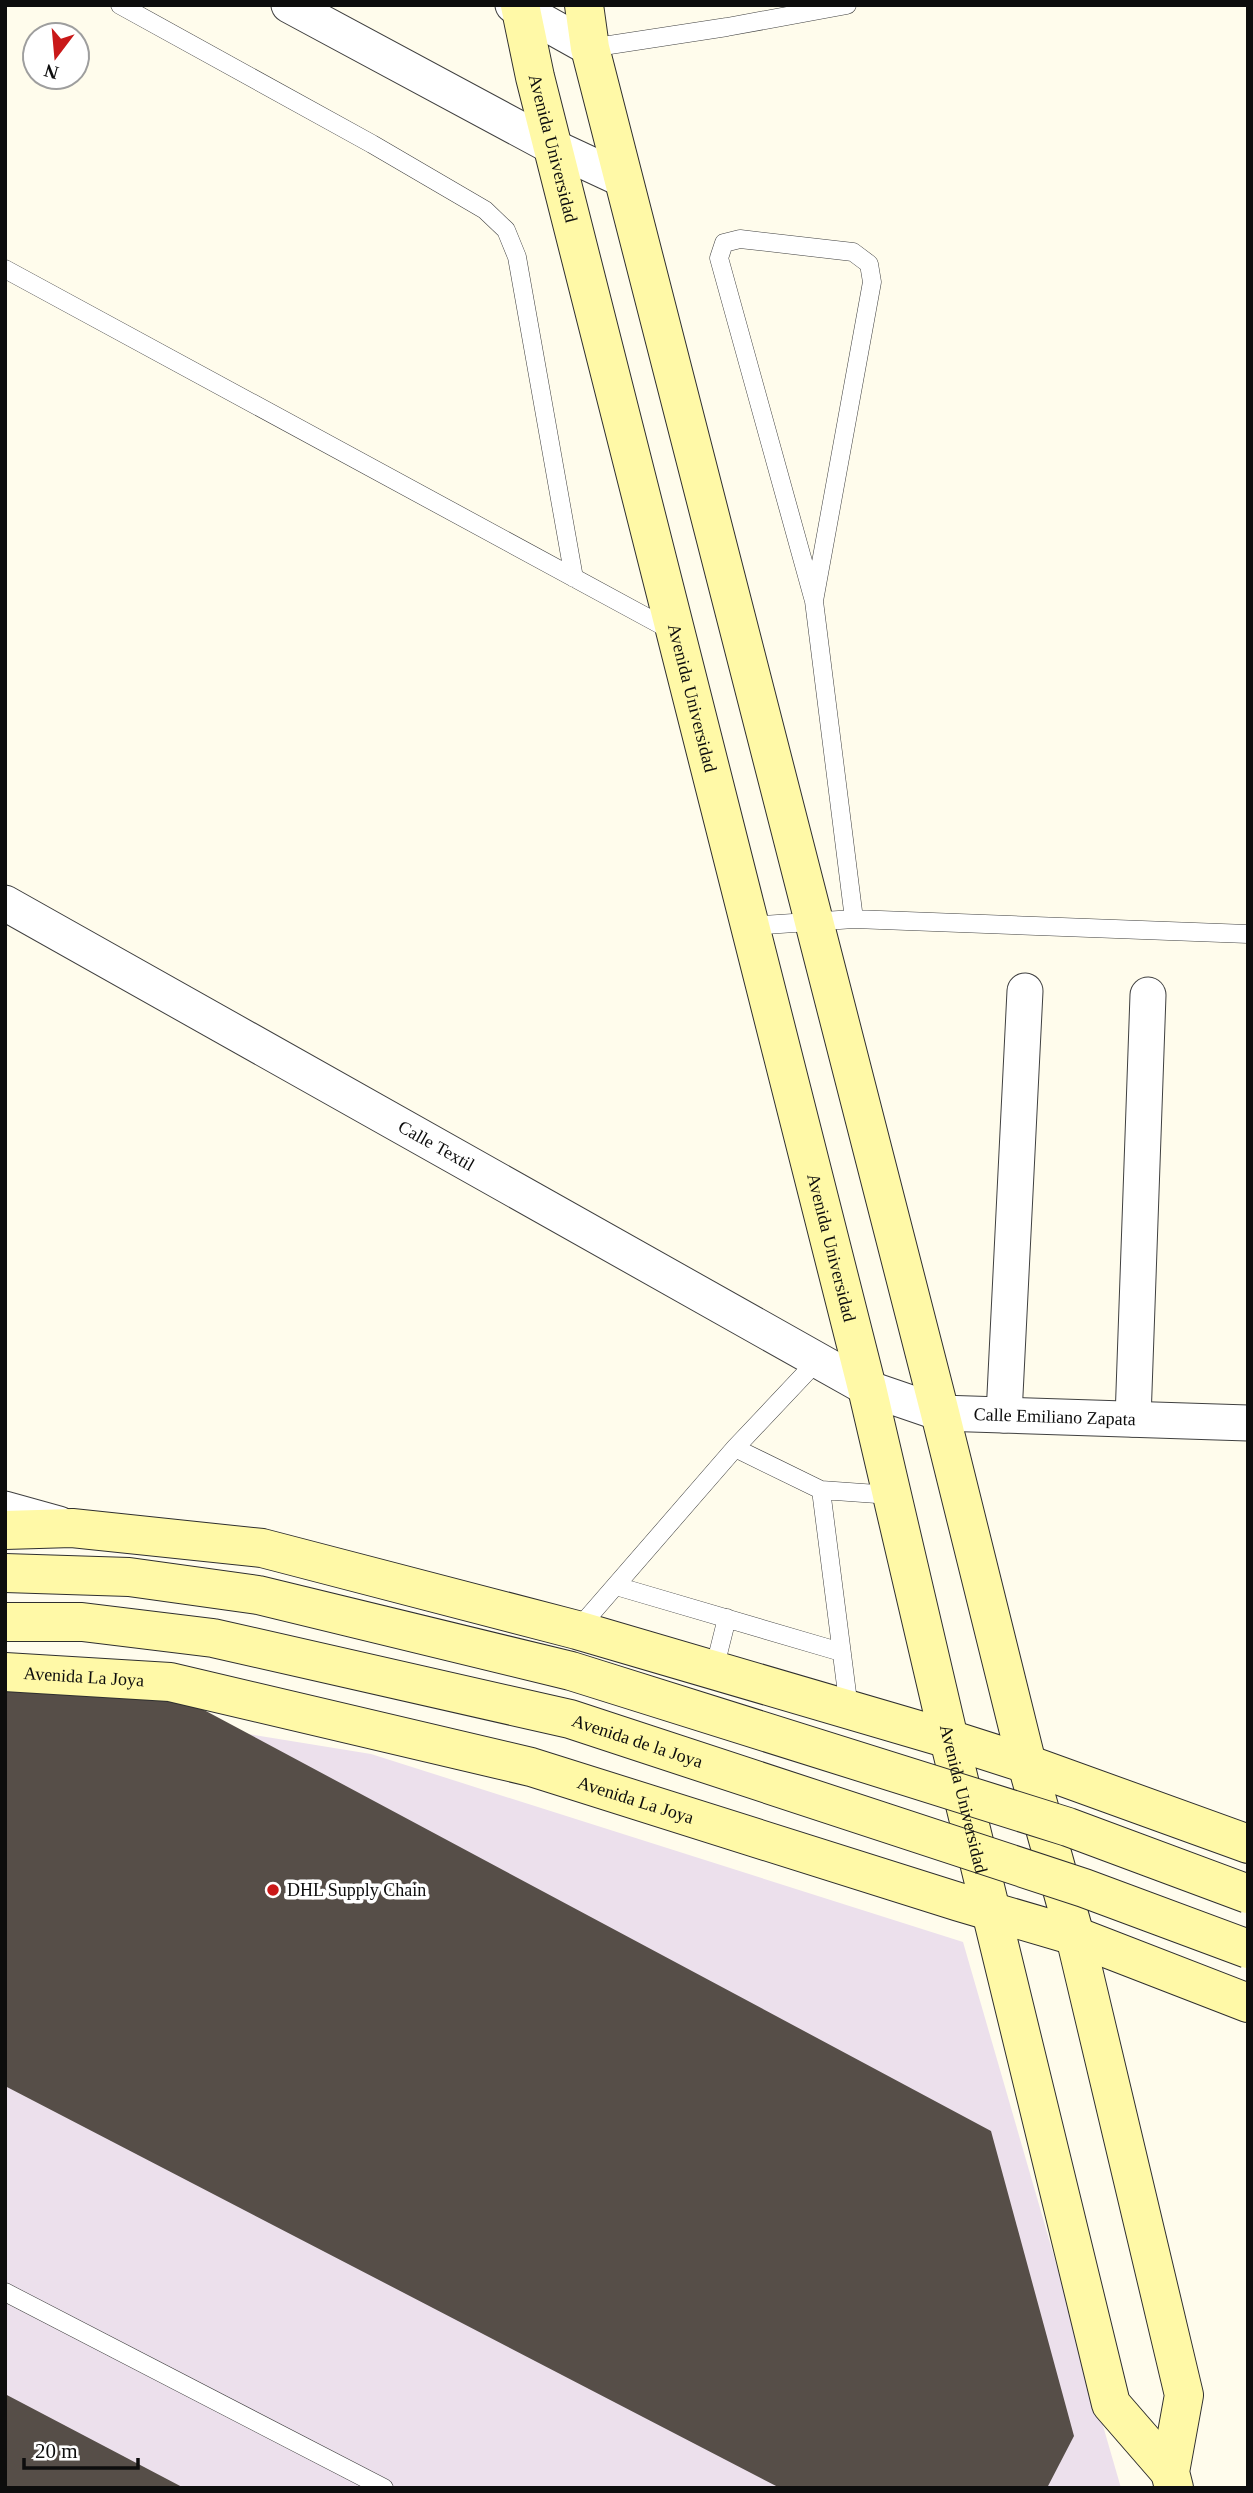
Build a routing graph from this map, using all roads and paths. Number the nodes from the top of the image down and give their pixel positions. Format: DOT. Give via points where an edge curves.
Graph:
graph roads {
  1 [pos="120,5"];
  2 [pos="289,5"];
  3 [pos="584,5"];
  4 [pos="847,5"];
  5 [pos="518,7"];
  6 [pos="590,48"];
  7 [pos="553,147"];
  8 [pos="624,180"];
  9 [pos="5,269"];
  10 [pos="574,578"];
  11 [pos="814,601"];
  12 [pos="677,633"];
  13 [pos="5,903"];
  14 [pos="854,919"];
  15 [pos="813,920"];
  16 [pos="749,926"];
  17 [pos="1248,934"];
  18 [pos="1025,991"];
  19 [pos="1148,995"];
  20 [pos="818,1360"];
  21 [pos="867,1388"];
  22 [pos="940,1413"];
  23 [pos="1004,1415"];
  24 [pos="1133,1419"];
  25 [pos="1248,1423"];
  26 [pos="735,1448"];
  27 [pos="821,1490"];
  28 [pos="891,1495"];
  29 [pos="5,1508"];
  30 [pos="72,1528"];
  31 [pos="5,1530"];
  32 [pos="5,1573"];
  33 [pos="616,1586"];
  34 [pos="727,1618"];
  35 [pos="5,1622"];
  36 [pos="577,1629"];
  37 [pos="841,1652"];
  38 [pos="714,1670"];
  39 [pos="5,1672"];
  40 [pos="849,1709"];
  41 [pos="949,1739"];
  42 [pos="1027,1764"];
  43 [pos="1248,1844"];
  44 [pos="1248,1894"];
  45 [pos="993,1913"];
  46 [pos="1076,1936"];
  47 [pos="1248,1949"];
  48 [pos="1248,2003"];
  49 [pos="5,2292"];
  50 [pos="1172,2480"];
  51 [pos="384,2488"];
  1 -- 10 [label="lane" via="485,210 506,230 517,257"];
  2 -- 7 [label="street"];
  3 -- 6 [label="main road, Avenida Universidad"];
  4 -- 6 [label="lane"];
  5 -- 6 [label="street"];
  5 -- 7 [label="main road, Avenida Universidad"];
  6 -- 8 [label="main road, Avenida Universidad"];
  7 -- 8 [label="street"];
  7 -- 12 [label="main road, Avenida Universidad"];
  8 -- 15 [label="main road, Avenida Universidad"];
  9 -- 10 [label="lane"];
  10 -- 12 [label="lane"];
  11 -- 11 [label="lane" via="872,282 869,264 853,252 740,239 724,243 719,258"];
  11 -- 14 [label="lane"];
  12 -- 16 [label="main road, Avenida Universidad"];
  13 -- 20 [label="street, Calle Textil"];
  14 -- 15 [label="lane"];
  14 -- 17 [label="lane"];
  15 -- 16 [label="lane"];
  15 -- 22 [label="main road, Avenida Universidad"];
  16 -- 21 [label="main road, Avenida Universidad"];
  18 -- 23 [label="street"];
  19 -- 24 [label="street"];
  20 -- 21 [label="street, Calle Textil"];
  20 -- 26 [label="lane"];
  21 -- 22 [label="street, Calle Emiliano Zapata"];
  21 -- 28 [label="main road, Avenida Universidad"];
  22 -- 23 [label="street, Calle Emiliano Zapata"];
  22 -- 42 [label="main road, Avenida Universidad"];
  23 -- 24 [label="street, Calle Emiliano Zapata"];
  24 -- 25 [label="street, Calle Emiliano Zapata"];
  26 -- 27 [label="lane"];
  26 -- 33 [label="lane"];
  27 -- 28 [label="lane"];
  27 -- 37 [label="lane"];
  28 -- 41 [label="main road, Avenida Universidad"];
  29 -- 30 [label="street"];
  30 -- 31 [label="main road"];
  30 -- 36 [label="main road" via="262,1548"];
  32 -- 44 [label="main road, bridge" via="129,1577 258,1595 571,1671 1068,1827"];
  33 -- 34 [label="lane"];
  33 -- 36 [label="lane"];
  34 -- 37 [label="lane"];
  34 -- 38 [label="lane"];
  35 -- 47 [label="main road, Avenida de la Joya, bridge" via="82,1622 213,1638 569,1718 1084,1888"];
  36 -- 38 [label="main road"];
  37 -- 40 [label="lane"];
  38 -- 40 [label="main road"];
  39 -- 45 [label="main road, Avenida La Joya" via="170,1682 531,1767"];
  40 -- 41 [label="main road"];
  41 -- 42 [label="main road"];
  41 -- 45 [label="main road, Avenida Universidad"];
  42 -- 43 [label="main road"];
  42 -- 46 [label="main road, Avenida Universidad"];
  45 -- 46 [label="main road, Avenida La Joya"];
  45 -- 50 [label="main road, Avenida Universidad" via="1111,2404"];
  46 -- 48 [label="main road, Avenida La Joya"];
  46 -- 50 [label="main road, Avenida Universidad" via="1184,2395"];
  49 -- 51 [label="lane"];
}
